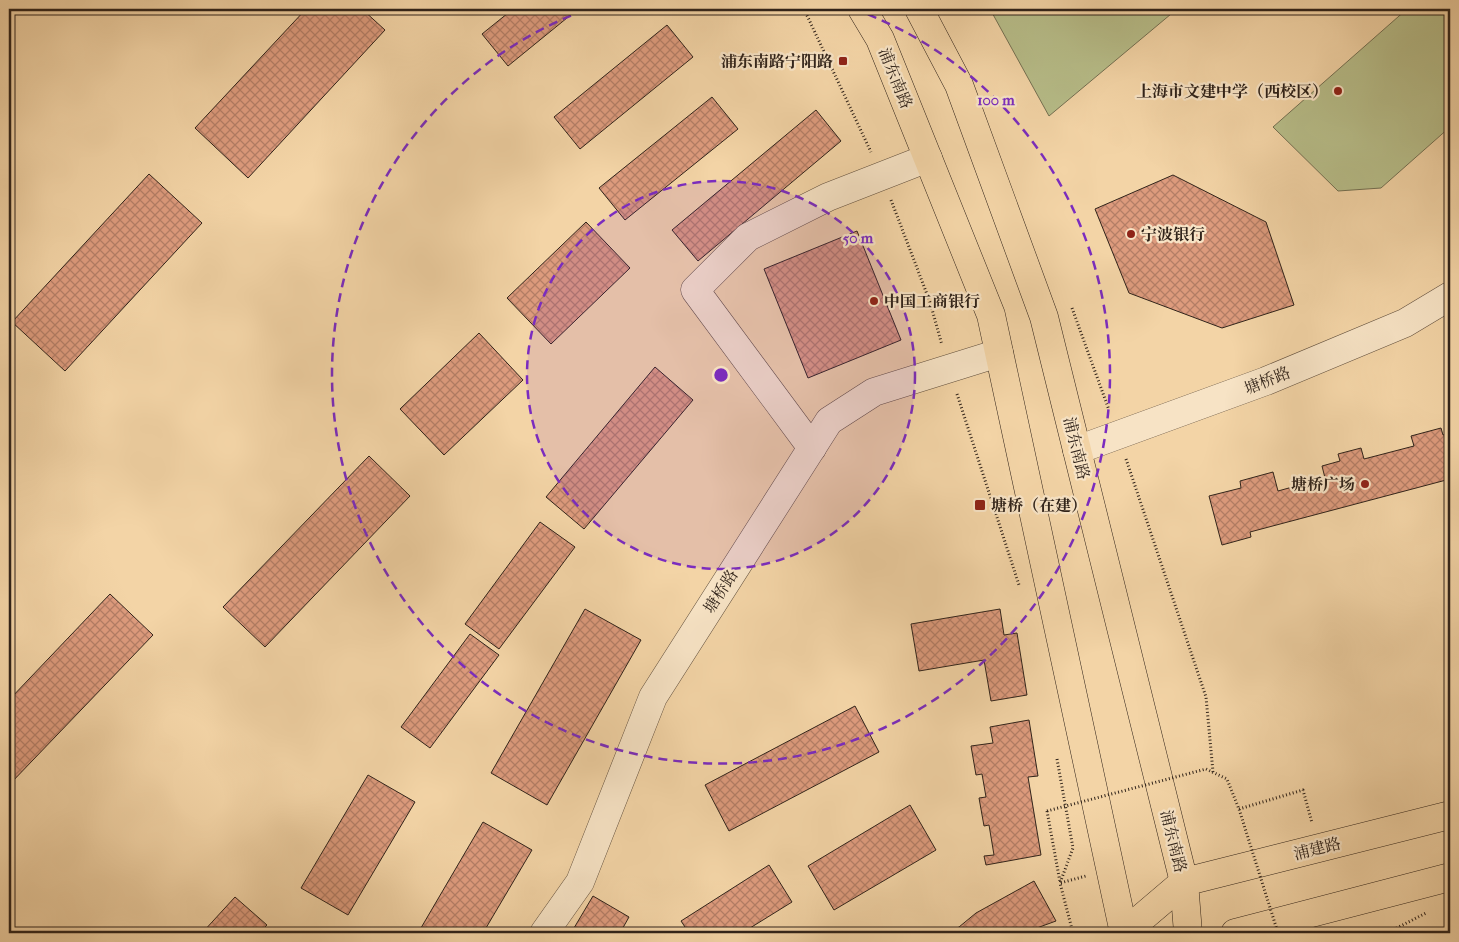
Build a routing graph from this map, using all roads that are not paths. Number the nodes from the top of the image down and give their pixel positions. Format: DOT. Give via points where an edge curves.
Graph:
graph roads {
  1 [pos="862,9"];
  2 [pos="919,9"];
  3 [pos="928,158"];
  4 [pos="1450,296"];
  5 [pos="1000,353"];
  6 [pos="812,448"];
  7 [pos="1078,450"];
  8 [pos="1450,816"];
  9 [pos="1450,877"];
  10 [pos="1184,882"];
  11 [pos="544,933"];
  12 [pos="1124,933"];
  13 [pos="1188,933"];
  14 [pos="1235,933"];
  1 -- 3 [label="main road, 浦东南路" via="880,39"];
  2 -- 7 [label="main road, 浦东南路" via="959,85 1044,317"];
  3 -- 5 [label="main road, 浦东南路" via="991,315"];
  3 -- 6 [label="street" via="828,197 748,237 695,290"];
  4 -- 7 [label="street, 塘桥路" via="1405,323 1327,356"];
  5 -- 6 [label="street, 塘桥路" via="874,392 830,421"];
  5 -- 12 [label="main road, 浦东南路"];
  6 -- 11 [label="street, 塘桥路" via="653,696 580,882"];
  7 -- 10 [label="main road, 浦东南路"];
  8 -- 10 [label="main road, 浦建路"];
  9 -- 14 [label="main road"];
  10 -- 12 [label="main road"];
  10 -- 13 [label="main road, 浦东南路"];
}
